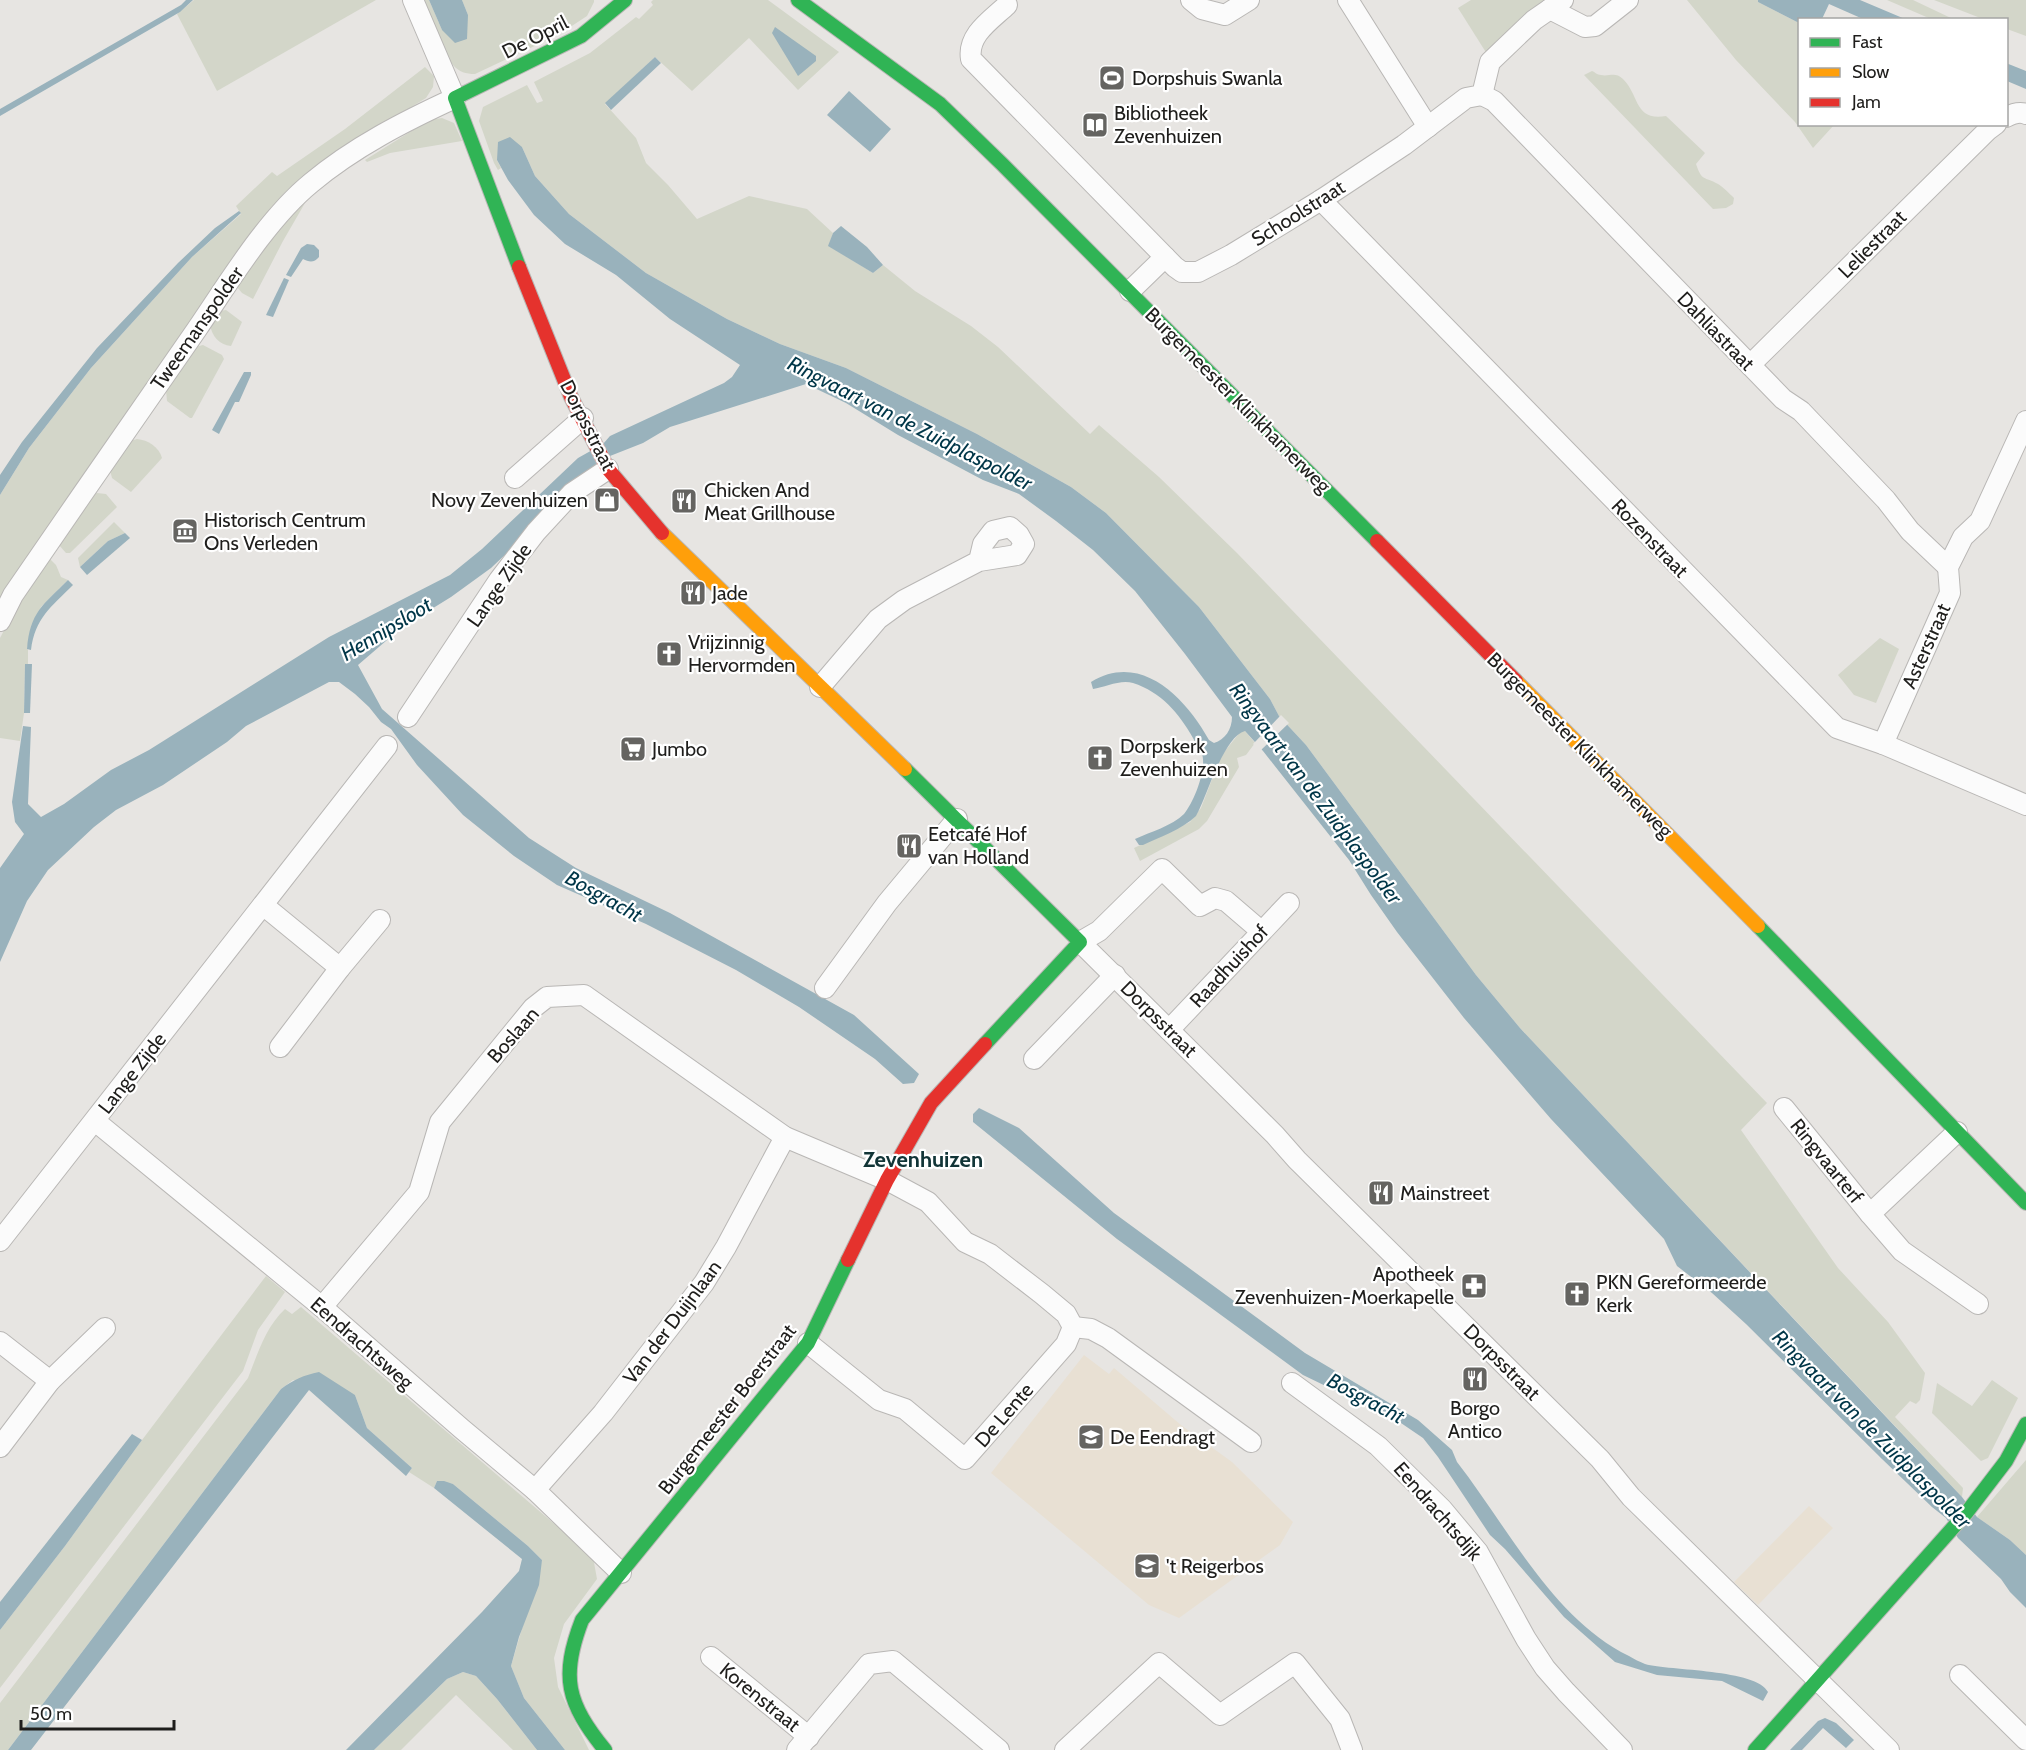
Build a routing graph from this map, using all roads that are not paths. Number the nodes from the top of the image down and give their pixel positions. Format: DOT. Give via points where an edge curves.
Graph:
graph roads {
  1 [pos="413,0"];
  2 [pos="625,0"];
  3 [pos="798,0"];
  4 [pos="1191,0"];
  5 [pos="1249,0"];
  6 [pos="1348,0"];
  7 [pos="1628,0"];
  8 [pos="1007,5"];
  9 [pos="1557,5"];
  10 [pos="1482,95"];
  11 [pos="455,98"];
  12 [pos="2026,114"];
  13 [pos="2008,116"];
  14 [pos="1993,126"];
  15 [pos="1428,127"];
  16 [pos="1321,200"];
  17 [pos="1165,257"];
  18 [pos="1130,291"];
  19 [pos="1750,365"];
  20 [pos="583,418"];
  21 [pos="2026,421"];
  22 [pos="608,469"];
  23 [pos="515,478"];
  24 [pos="979,561"];
  25 [pos="1948,567"];
  26 [pos="0,621"];
  27 [pos="820,687"];
  28 [pos="408,717"];
  29 [pos="1883,744"];
  30 [pos="387,746"];
  31 [pos="2026,804"];
  32 [pos="957,819"];
  33 [pos="1288,903"];
  34 [pos="263,905"];
  35 [pos="380,920"];
  36 [pos="1261,931"];
  37 [pos="1080,942"];
  38 [pos="340,968"];
  39 [pos="1115,975"];
  40 [pos="825,988"];
  41 [pos="1169,1030"];
  42 [pos="280,1047"];
  43 [pos="1034,1059"];
  44 [pos="1784,1108"];
  45 [pos="95,1121"];
  46 [pos="1957,1132"];
  47 [pos="784,1137"];
  48 [pos="887,1180"];
  49 [pos="2026,1203"];
  50 [pos="1870,1214"];
  51 [pos="0,1241"];
  52 [pos="1978,1304"];
  53 [pos="322,1307"];
  54 [pos="1073,1327"];
  55 [pos="105,1328"];
  56 [pos="0,1342"];
  57 [pos="808,1343"];
  58 [pos="50,1381"];
  59 [pos="1292,1383"];
  60 [pos="2026,1424"];
  61 [pos="1251,1442"];
  62 [pos="0,1447"];
  63 [pos="534,1490"];
  64 [pos="621,1573"];
  65 [pos="711,1657"];
  66 [pos="1960,1675"];
  67 [pos="1818,1680"];
  68 [pos="2026,1740"];
  69 [pos="803,1744"];
  70 [pos="605,1750"];
  71 [pos="999,1750"];
  72 [pos="1065,1750"];
  73 [pos="1352,1750"];
  74 [pos="1622,1750"];
  75 [pos="1755,1750"];
  76 [pos="1889,1750"];
  77 [pos="2016,1750"];
  1 -- 11 [label="street"];
  2 -- 11 [label="street, De Opril" via="563,46"];
  3 -- 18 [label="street, Burgemeester Klinkhamerweg" via="940,105"];
  4 -- 5 [label="street" via="1202,9 1225,15"];
  6 -- 15 [label="street"];
  7 -- 9 [label="street" via="1595,26 1585,27"];
  8 -- 17 [label="street" via="974,37 969,50 971,59"];
  9 -- 10 [label="street" via="1534,20 1490,62"];
  10 -- 15 [label="street, Schoolstraat" via="1466,98"];
  10 -- 19 [label="street, Dahliastraat" via="1494,101"];
  11 -- 20 [label="street, Dorpsstraat" via="553,355"];
  11 -- 26 [label="street, Tweemanspolder" via="377,137 292,200 252,249 140,410 13,595"];
  12 -- 13 [label="street"];
  14 -- 19 [label="street, Leliestraat"];
  15 -- 16 [label="street, Schoolstraat"];
  16 -- 17 [label="street, Schoolstraat" via="1198,272 1182,272"];
  16 -- 29 [label="street, Rozenstraat" via="1828,720 1837,728"];
  17 -- 18 [label="street, Burgemeester Klinkhamerweg"];
  18 -- 46 [label="street, Burgemeester Klinkhamerweg" via="1694,860"];
  19 -- 25 [label="street, Dahliastraat" via="1783,399 1801,411"];
  20 -- 22 [label="street, Dorpsstraat"];
  20 -- 23 [label="street"];
  21 -- 25 [label="street, Asterstraat" via="1980,521 1963,537"];
  22 -- 27 [label="street, Dorpsstraat" via="674,546"];
  22 -- 28 [label="street, Lange Zijde" via="572,493 536,532"];
  24 -- 27 [label="street" via="904,600 878,619"];
  25 -- 29 [label="street, Asterstraat" via="1950,593"];
  27 -- 32 [label="street, Dorpsstraat"];
  29 -- 31 [label="street, Rozenstraat"];
  30 -- 34 [label="street, Lange Zijde"];
  32 -- 37 [label="street, Dorpsstraat"];
  32 -- 40 [label="street" via="887,903"];
  33 -- 36 [label="street, Raadhuishof"];
  34 -- 38 [label="street"];
  34 -- 45 [label="street, Lange Zijde"];
  35 -- 38 [label="street"];
  36 -- 37 [label="street" via="1226,901 1215,898 1200,906 1162,869 1099,931"];
  36 -- 41 [label="street, Raadhuishof"];
  37 -- 39 [label="street, Dorpsstraat"];
  37 -- 48 [label="street, Burgemeester Boerstraat" via="931,1103"];
  38 -- 42 [label="street"];
  39 -- 41 [label="street, Dorpsstraat"];
  39 -- 43 [label="street, Dorpsstraat"];
  41 -- 67 [label="street, Dorpsstraat" via="1600,1460 1630,1497"];
  44 -- 50 [label="street, Ringvaarterf"];
  45 -- 51 [label="street, Lange Zijde"];
  45 -- 53 [label="street, Eendrachtsweg"];
  46 -- 49 [label="street, Burgemeester Klinkhamerweg"];
  46 -- 50 [label="street, Ringvaarterf"];
  47 -- 48 [label="street, Boslaan"];
  47 -- 53 [label="street, Boslaan" via="584,995 547,997 533,1008 440,1122 419,1192"];
  47 -- 63 [label="street, Van der Duijnlaan" via="704,1283 603,1413"];
  48 -- 54 [label="street, Boslaan" via="928,1202 965,1242 990,1254 1033,1287 1066,1314"];
  48 -- 57 [label="street, Burgemeester Boerstraat"];
  50 -- 52 [label="street, Ringvaarterf" via="1902,1251"];
  53 -- 63 [label="street, Eendrachtsweg"];
  54 -- 57 [label="street, De Lente" via="1066,1344 965,1459 905,1409 879,1400"];
  54 -- 61 [label="street" via="1091,1329 1108,1338"];
  55 -- 58 [label="street"];
  56 -- 58 [label="street"];
  57 -- 64 [label="street, Burgemeester Boerstraat"];
  58 -- 62 [label="street"];
  59 -- 74 [label="street, Eendrachtsdijk" via="1378,1446 1442,1509 1478,1552 1545,1668"];
  60 -- 67 [label="street" via="2016,1446 1968,1510"];
  63 -- 64 [label="street, Eendrachtsweg"];
  64 -- 70 [label="street, Burgemeester Boerstraat" via="582,1620 568,1667 568,1684 578,1714"];
  65 -- 69 [label="street, Korenstraat"];
  66 -- 68 [label="street"];
  67 -- 75 [label="street"];
  67 -- 76 [label="street, Dorpsstraat"];
  68 -- 77 [label="street"];
  69 -- 71 [label="street, Korenstraat" via="869,1664 893,1661"];
  72 -- 73 [label="street" via="1159,1663 1220,1715 1295,1663 1340,1719"];
}
